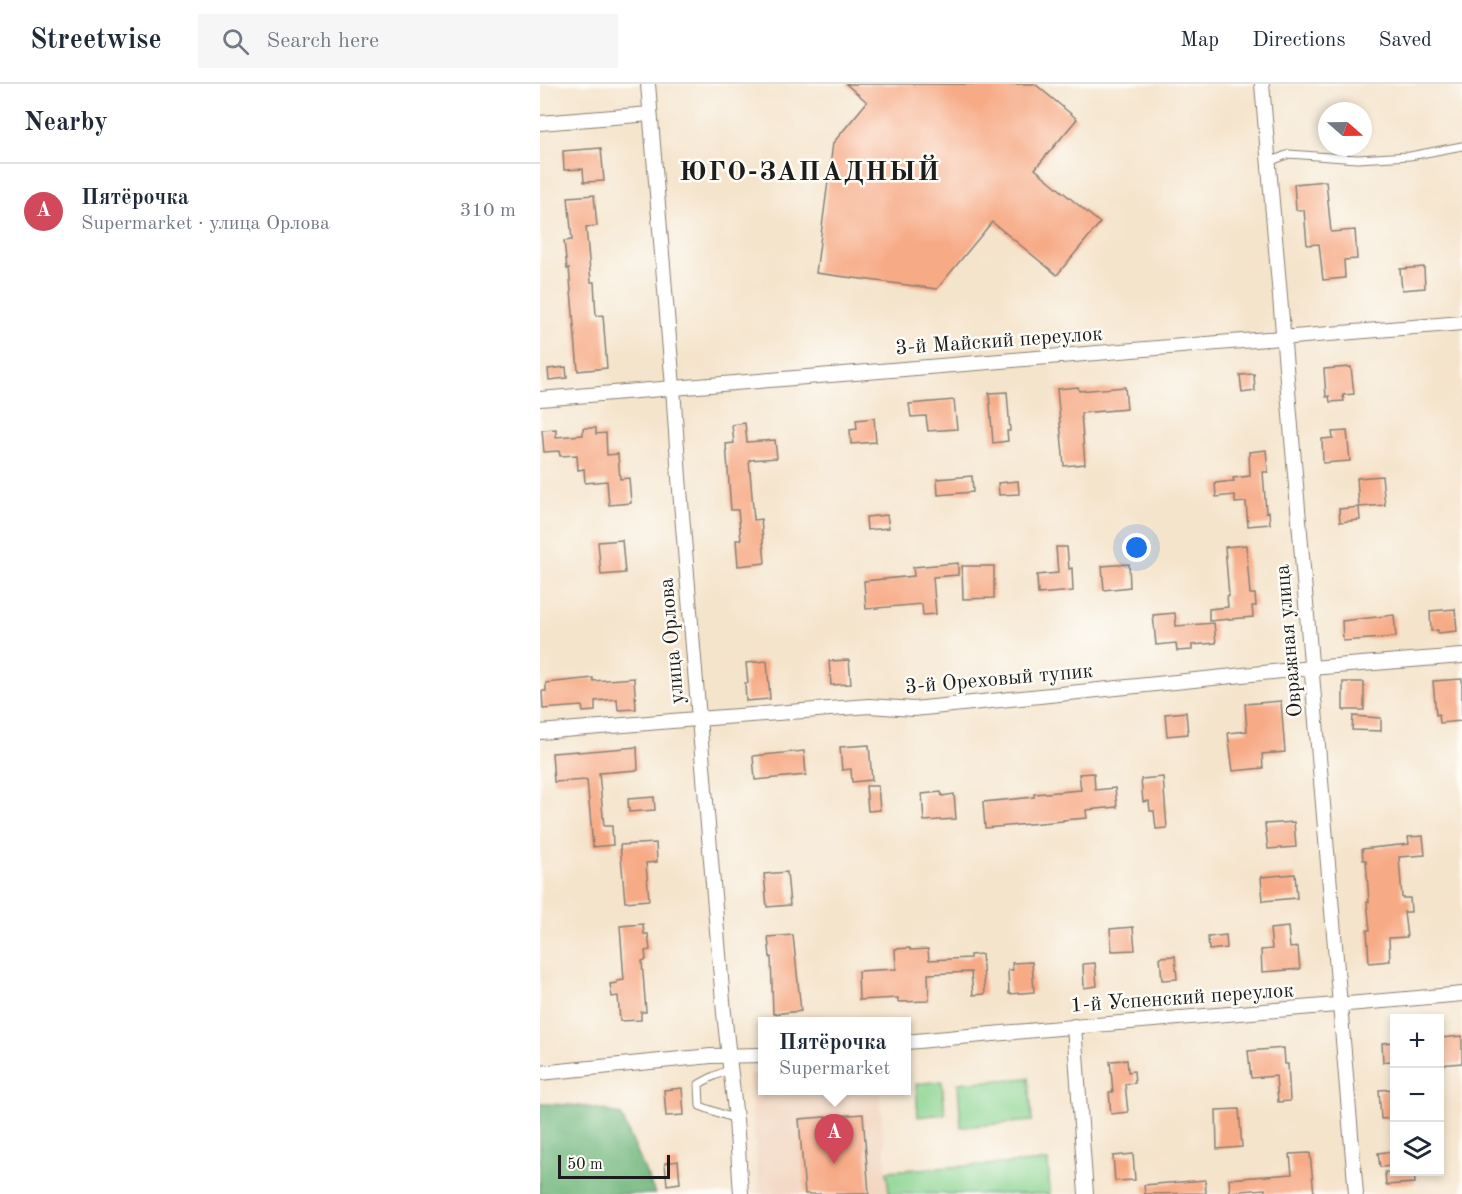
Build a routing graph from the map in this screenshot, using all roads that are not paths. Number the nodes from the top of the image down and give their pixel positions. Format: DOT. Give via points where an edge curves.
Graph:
graph roads {
  1 [pos="648,84"];
  2 [pos="1262,84"];
  3 [pos="650,114"];
  4 [pos="540,123"];
  5 [pos="1462,146"];
  6 [pos="1269,162"];
  7 [pos="1462,323"];
  8 [pos="1285,339"];
  9 [pos="673,387"];
  10 [pos="540,399"];
  11 [pos="1462,656"];
  12 [pos="1311,668"];
  13 [pos="699,720"];
  14 [pos="540,732"];
  15 [pos="1462,994"];
  16 [pos="1339,1006"];
  17 [pos="1074,1026"];
  18 [pos="911,1042"];
  19 [pos="758,1056"];
  20 [pos="730,1063"];
  21 [pos="540,1073"];
  22 [pos="736,1119"];
  23 [pos="741,1194"];
  24 [pos="1086,1194"];
  25 [pos="1356,1194"];
  1 -- 3 [label="street, улица Орлова"];
  2 -- 6 [label="street, Овражная улица"];
  3 -- 4 [label="street"];
  3 -- 9 [label="street, улица Орлова"];
  5 -- 6 [label="lane" via="1410,156 1357,159 1289,154"];
  6 -- 8 [label="street, Овражная улица"];
  7 -- 8 [label="street, 3-й Майский переулок"];
  8 -- 9 [label="street, 3-й Майский переулок"];
  8 -- 12 [label="street, Овражная улица"];
  9 -- 10 [label="street, 3-й Майский переулок"];
  9 -- 13 [label="street, улица Орлова"];
  11 -- 12 [label="street, 3-й Ореховый тупик"];
  12 -- 13 [label="street, 3-й Ореховый тупик" via="914,709 869,706"];
  12 -- 16 [label="street, Овражная улица"];
  13 -- 14 [label="street, 3-й Ореховый тупик"];
  13 -- 20 [label="street, улица Орлова"];
  15 -- 16 [label="street, 1-й Успенский переулок"];
  16 -- 17 [label="street, 1-й Успенский переулок"];
  16 -- 25 [label="street, Овражная улица"];
  17 -- 18 [label="street, 1-й Успенский переулок"];
  17 -- 24 [label="street"];
  19 -- 20 [label="street"];
  20 -- 21 [label="street" via="711,1056"];
  20 -- 22 [label="street, улица Орлова"];
  20 -- 22 [label="lane" via="699,1084 700,1106"];
  22 -- 23 [label="street, улица Орлова"];
}
